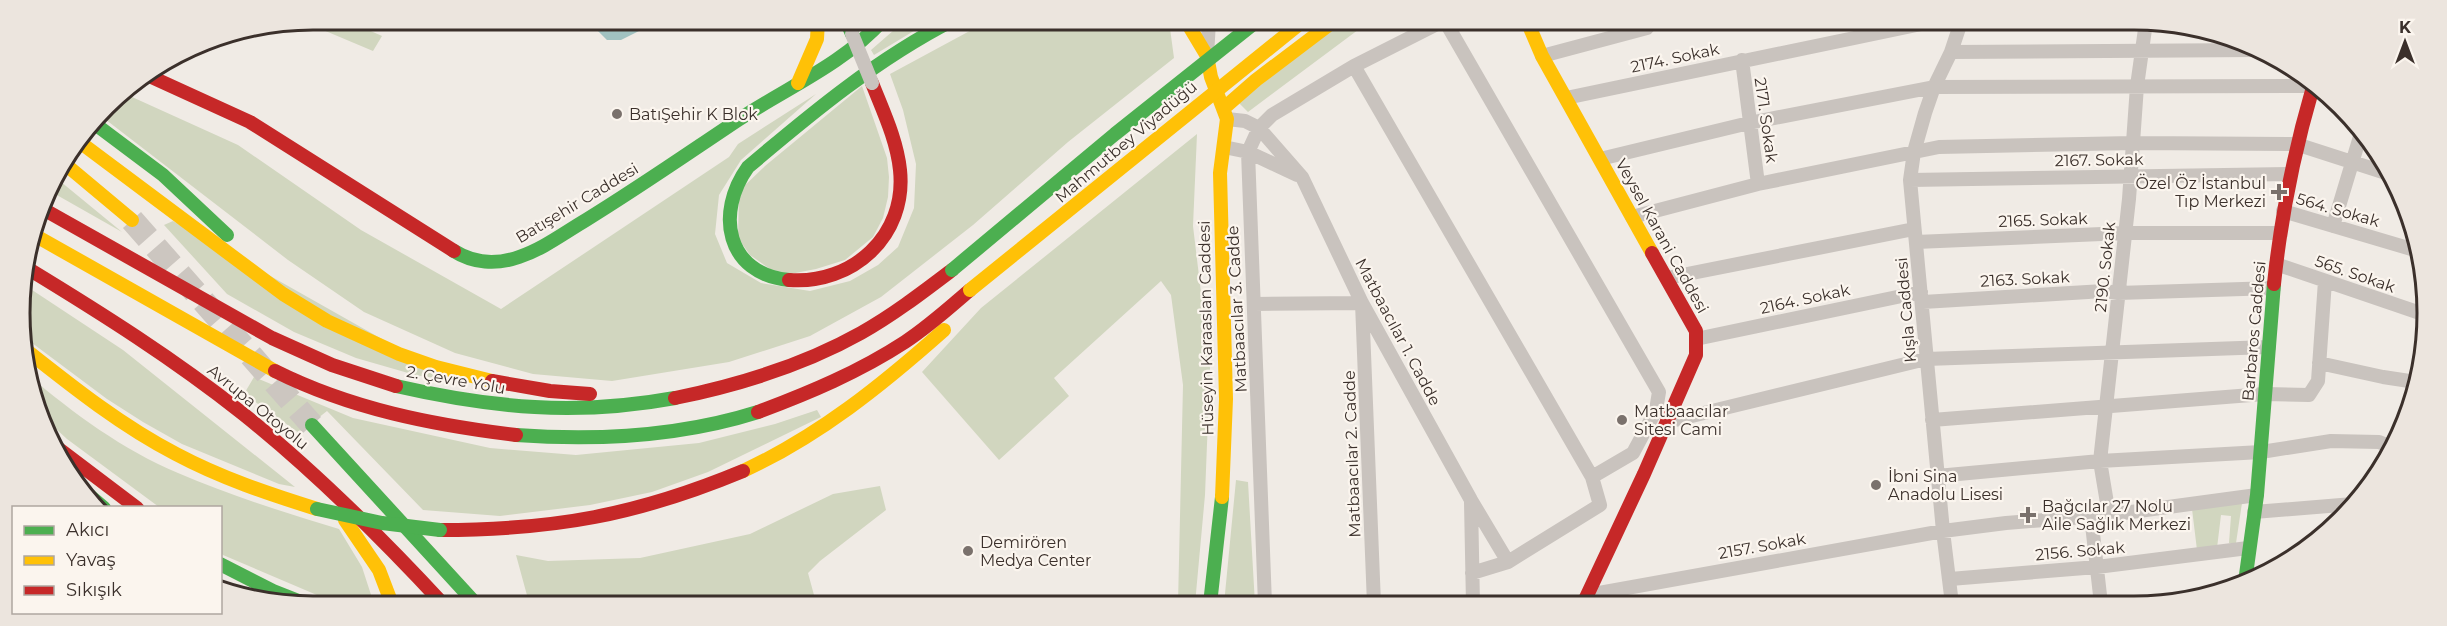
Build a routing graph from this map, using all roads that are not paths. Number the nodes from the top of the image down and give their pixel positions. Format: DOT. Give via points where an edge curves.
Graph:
graph roads {
  1 [pos="818,30"];
  2 [pos="850,30"];
  3 [pos="875,30"];
  4 [pos="932,30"];
  5 [pos="1190,30"];
  6 [pos="1201,30"];
  7 [pos="1208,30"];
  8 [pos="1246,30"];
  9 [pos="1292,30"];
  10 [pos="1322,30"];
  11 [pos="1426,30"];
  12 [pos="1449,30"];
  13 [pos="1531,30"];
  14 [pos="1640,30"];
  15 [pos="1891,30"];
  16 [pos="1958,30"];
  17 [pos="2145,31"];
  18 [pos="852,34"];
  19 [pos="2238,50"];
  20 [pos="2143,51"];
  21 [pos="1951,52"];
  22 [pos="1207,55"];
  23 [pos="1542,56"];
  24 [pos="1742,60"];
  25 [pos="1354,66"];
  26 [pos="155,79"];
  27 [pos="798,83"];
  28 [pos="872,83"];
  29 [pos="2137,86"];
  30 [pos="2303,86"];
  31 [pos="1934,87"];
  32 [pos="2310,92"];
  33 [pos="1566,98"];
  34 [pos="1225,114"];
  35 [pos="1749,123"];
  36 [pos="99,127"];
  37 [pos="1259,128"];
  38 [pos="2359,141"];
  39 [pos="2133,143"];
  40 [pos="2296,144"];
  41 [pos="85,146"];
  42 [pos="1224,147"];
  43 [pos="1248,152"];
  44 [pos="1914,152"];
  45 [pos="1600,159"];
  46 [pos="2352,163"];
  47 [pos="70,168"];
  48 [pos="2378,171"];
  49 [pos="2289,174"];
  50 [pos="2131,175"];
  51 [pos="1302,177"];
  52 [pos="1910,180"];
  53 [pos="1758,184"];
  54 [pos="2283,211"];
  55 [pos="49,212"];
  56 [pos="1632,217"];
  57 [pos="132,219"];
  58 [pos="2333,226"];
  59 [pos="2279,233"];
  60 [pos="2125,234"];
  61 [pos="1915,236"];
  62 [pos="40,239"];
  63 [pos="2409,248"];
  64 [pos="2276,264"];
  65 [pos="33,271"];
  66 [pos="1667,278"];
  67 [pos="2325,281"];
  68 [pos="2274,288"];
  69 [pos="2118,293"];
  70 [pos="974,295"];
  71 [pos="1922,297"];
  72 [pos="1362,303"];
  73 [pos="1255,304"];
  74 [pos="2417,312"];
  75 [pos="316,315"];
  76 [pos="889,316"];
  77 [pos="1696,339"];
  78 [pos="2269,347"];
  79 [pos="2112,352"];
  80 [pos="33,355"];
  81 [pos="1926,359"];
  82 [pos="2319,363"];
  83 [pos="2408,381"];
  84 [pos="710,392"];
  85 [pos="2264,394"];
  86 [pos="2105,408"];
  87 [pos="1932,420"];
  88 [pos="1667,422"];
  89 [pos="312,425"];
  90 [pos="2385,444"];
  91 [pos="2261,452"];
  92 [pos="70,457"];
  93 [pos="2100,461"];
  94 [pos="308,469"];
  95 [pos="1937,476"];
  96 [pos="1592,477"];
  97 [pos="2257,495"];
  98 [pos="1471,500"];
  99 [pos="2342,505"];
  100 [pos="136,506"];
  101 [pos="2254,512"];
  102 [pos="2109,515"];
  103 [pos="2091,516"];
  104 [pos="1942,531"];
  105 [pos="2248,548"];
  106 [pos="430,552"];
  107 [pos="1508,561"];
  108 [pos="222,565"];
  109 [pos="2097,567"];
  110 [pos="2249,571"];
  111 [pos="1472,573"];
  112 [pos="1950,579"];
  113 [pos="281,594"];
  114 [pos="390,596"];
  115 [pos="435,596"];
  116 [pos="469,596"];
  117 [pos="484,596"];
  118 [pos="1211,596"];
  119 [pos="1265,596"];
  120 [pos="1374,596"];
  121 [pos="1473,596"];
  122 [pos="1586,596"];
  123 [pos="1601,596"];
  124 [pos="1951,596"];
  125 [pos="2100,596"];
  1 -- 27 [label="main road" via="818,39"];
  2 -- 18 [label="main road"];
  3 -- 27 [label="main road, Batışehir Caddesi" via="850,53"];
  4 -- 28 [label="main road" via="858,77 748,166 734,184 728,219 731,238 743,258 758,271 777,279 801,282 856,266 878,247 898,206 900,173"];
  5 -- 22 [label="main road, Hüseyin Karaaslan Caddesi"];
  6 -- 22 [label="street"];
  7 -- 22 [label="street"];
  8 -- 76 [label="main road, Mahmutbey Viyadüğü, bridge" via="952,270"];
  9 -- 70 [label="main road, Mahmutbey Viyadüğü, bridge" via="1159,134"];
  10 -- 34 [label="main road" via="1256,80"];
  11 -- 25 [label="street, Matbaacılar 3. Cadde"];
  12 -- 96 [label="street" via="1659,392 1656,410 1633,453"];
  13 -- 23 [label="main road, Veysel Karani Caddesi"];
  14 -- 23 [label="street"];
  15 -- 24 [label="street, 2174. Sokak"];
  16 -- 21 [label="street, Kışla Caddesi"];
  17 -- 20 [label="street, 2190. Sokak"];
  18 -- 28 [label="street, bridge"];
  19 -- 20 [label="street"];
  20 -- 21 [label="street"];
  20 -- 29 [label="street, 2190. Sokak"];
  21 -- 31 [label="street, Kışla Caddesi"];
  22 -- 34 [label="main road, Hüseyin Karaaslan Caddesi"];
  23 -- 33 [label="main road, Veysel Karani Caddesi"];
  24 -- 33 [label="street, 2174. Sokak"];
  24 -- 35 [label="street, 2171. Sokak"];
  25 -- 37 [label="street, Matbaacılar 3. Cadde" via="1272,115"];
  25 -- 96 [label="street"];
  26 -- 27 [label="main road, Batışehir Caddesi" via="250,122 450,249 467,259 485,262 506,261 541,247"];
  29 -- 30 [label="street"];
  29 -- 31 [label="street"];
  29 -- 39 [label="street, 2190. Sokak"];
  31 -- 35 [label="street"];
  31 -- 44 [label="street, Kışla Caddesi"];
  32 -- 40 [label="main road, Barbaros Caddesi"];
  33 -- 45 [label="main road, Veysel Karani Caddesi"];
  34 -- 37 [label="street"];
  34 -- 42 [label="main road, Hüseyin Karaaslan Caddesi"];
  35 -- 45 [label="street"];
  35 -- 53 [label="street, 2171. Sokak"];
  36 -- 75 [label="main road" via="163,175"];
  37 -- 43 [label="street, Matbaacılar 3. Cadde"];
  37 -- 51 [label="street, Matbaacılar 1. Cadde"];
  38 -- 46 [label="street"];
  39 -- 40 [label="street"];
  39 -- 44 [label="street" via="1939,147"];
  39 -- 50 [label="street, 2190. Sokak"];
  40 -- 46 [label="street"];
  40 -- 49 [label="main road, Barbaros Caddesi"];
  41 -- 75 [label="main road"];
  42 -- 43 [label="street"];
  42 -- 118 [label="main road, Hüseyin Karaaslan Caddesi" via="1220,173 1226,399 1222,499"];
  43 -- 51 [label="street"];
  43 -- 73 [label="street, Matbaacılar 3. Cadde"];
  44 -- 52 [label="street, Kışla Caddesi"];
  44 -- 53 [label="street"];
  45 -- 56 [label="main road, Veysel Karani Caddesi"];
  46 -- 48 [label="street"];
  46 -- 58 [label="street"];
  47 -- 57 [label="main road"];
  49 -- 50 [label="street, 2167. Sokak"];
  49 -- 54 [label="main road, Barbaros Caddesi"];
  50 -- 52 [label="street, 2167. Sokak"];
  50 -- 60 [label="street, 2190. Sokak"];
  51 -- 72 [label="street, Matbaacılar 1. Cadde"];
  52 -- 61 [label="street, Kışla Caddesi"];
  53 -- 56 [label="street"];
  54 -- 58 [label="street, 564. Sokak"];
  54 -- 59 [label="main road, Barbaros Caddesi"];
  55 -- 84 [label="main road, 2. Çevre Yolu" via="272,338 308,356 381,382 458,400 544,409 618,408"];
  56 -- 66 [label="main road, Veysel Karani Caddesi"];
  58 -- 63 [label="street, 564. Sokak"];
  59 -- 60 [label="street, 2165. Sokak"];
  59 -- 64 [label="main road, Barbaros Caddesi"];
  60 -- 61 [label="street, 2165. Sokak"];
  60 -- 69 [label="street, 2190. Sokak"];
  61 -- 66 [label="street, 2165. Sokak"];
  61 -- 71 [label="street, Kışla Caddesi"];
  62 -- 70 [label="main road" via="308,387 371,410 460,429 551,439 646,436 728,421 803,396 904,342"];
  64 -- 67 [label="street, 565. Sokak"];
  64 -- 68 [label="main road, Barbaros Caddesi"];
  65 -- 94 [label="main road, Avrupa Otoyolu" via="166,356"];
  66 -- 77 [label="main road, Veysel Karani Caddesi" via="1696,331"];
  67 -- 74 [label="street, 565. Sokak"];
  67 -- 82 [label="street"];
  68 -- 69 [label="street, 2163. Sokak"];
  68 -- 78 [label="main road, Barbaros Caddesi"];
  69 -- 71 [label="street, 2163. Sokak"];
  69 -- 79 [label="street, 2190. Sokak"];
  70 -- 80 [label="main road, bridge" via="920,351 838,416 789,446 733,475 653,506 571,524 521,530 440,530 382,523 316,509 242,484 165,448 94,402"];
  71 -- 77 [label="street, 2164. Sokak"];
  71 -- 81 [label="street, Kışla Caddesi"];
  72 -- 73 [label="street"];
  72 -- 98 [label="street, Matbaacılar 1. Cadde"];
  72 -- 120 [label="street, Matbaacılar 2. Cadde"];
  73 -- 119 [label="street, Matbaacılar 3. Cadde"];
  75 -- 84 [label="main road" via="410,360 513,387 595,394"];
  76 -- 84 [label="main road, 2. Çevre Yolu" via="796,364"];
  77 -- 88 [label="main road, Veysel Karani Caddesi" via="1696,355"];
  78 -- 79 [label="street"];
  78 -- 85 [label="main road, Barbaros Caddesi"];
  79 -- 81 [label="street"];
  79 -- 86 [label="street, 2190. Sokak"];
  81 -- 87 [label="street, Kışla Caddesi"];
  81 -- 88 [label="street"];
  82 -- 83 [label="street"];
  82 -- 85 [label="street" via="2318,381 2309,395"];
  85 -- 86 [label="street"];
  85 -- 91 [label="main road, Barbaros Caddesi"];
  86 -- 87 [label="street"];
  86 -- 93 [label="street, 2190. Sokak"];
  87 -- 95 [label="street, Kışla Caddesi"];
  88 -- 122 [label="main road, Veysel Karani Caddesi"];
  89 -- 106 [label="main road"];
  90 -- 91 [label="street" via="2331,441"];
  91 -- 93 [label="street"];
  91 -- 97 [label="main road, Barbaros Caddesi"];
  92 -- 100 [label="main road"];
  93 -- 95 [label="street"];
  93 -- 102 [label="street, 2190. Sokak"];
  94 -- 114 [label="main road" via="368,552"];
  94 -- 115 [label="main road, Avrupa Otoyolu"];
  95 -- 104 [label="street, Kışla Caddesi"];
  96 -- 107 [label="street" via="1600,505"];
  97 -- 101 [label="main road, Barbaros Caddesi"];
  97 -- 102 [label="street, 2157. Sokak"];
  98 -- 107 [label="street, Matbaacılar 1. Cadde"];
  98 -- 111 [label="street, Matbaacılar 1. Cadde"];
  99 -- 101 [label="street"];
  101 -- 105 [label="main road, Barbaros Caddesi"];
  102 -- 103 [label="street, 2157. Sokak"];
  103 -- 104 [label="street, 2157. Sokak"];
  103 -- 109 [label="street"];
  104 -- 112 [label="street, Kışla Caddesi"];
  104 -- 123 [label="street, 2157. Sokak"];
  105 -- 109 [label="street, 2156. Sokak"];
  105 -- 110 [label="main road, Barbaros Caddesi"];
  106 -- 116 [label="main road"];
  106 -- 117 [label="main road"];
  107 -- 111 [label="street"];
  108 -- 113 [label="main road"];
  109 -- 112 [label="street, 2156. Sokak"];
  109 -- 125 [label="street"];
  111 -- 121 [label="street, Matbaacılar 1. Cadde"];
  112 -- 124 [label="street, Kışla Caddesi"];
}
